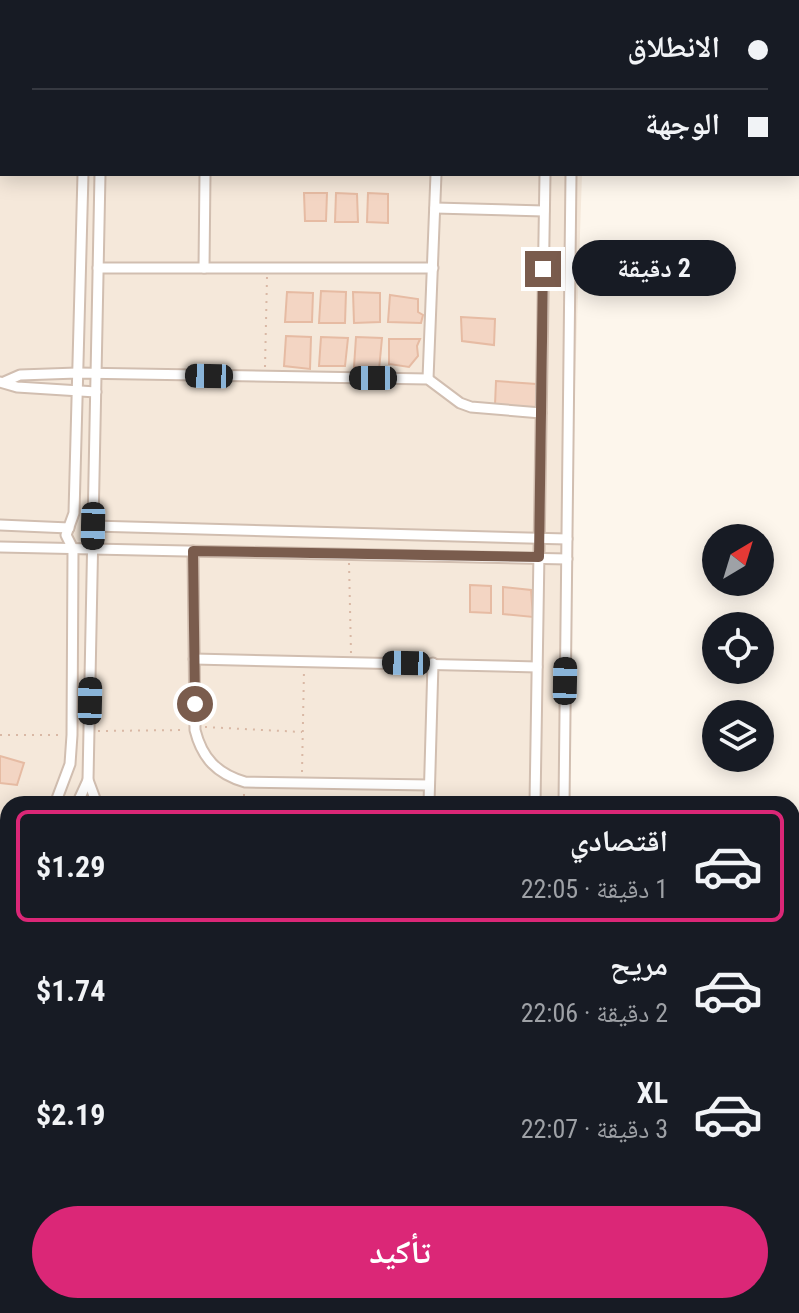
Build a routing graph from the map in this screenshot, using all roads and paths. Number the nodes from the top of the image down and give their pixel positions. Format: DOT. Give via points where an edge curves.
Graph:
graph roads {
  1 [pos="83,176"];
  2 [pos="100,176"];
  3 [pos="205,176"];
  4 [pos="436,176"];
  5 [pos="545,176"];
  6 [pos="571,176"];
  7 [pos="435,208"];
  8 [pos="544,211"];
  9 [pos="98,268"];
  10 [pos="204,268"];
  11 [pos="267,268"];
  12 [pos="433,268"];
  13 [pos="77,373"];
  14 [pos="96,373"];
  15 [pos="265,377"];
  16 [pos="428,379"];
  17 [pos="2,382"];
  18 [pos="77,391"];
  19 [pos="96,392"];
  20 [pos="541,413"];
  21 [pos="0,525"];
  22 [pos="93,526"];
  23 [pos="69,528"];
  24 [pos="539,538"];
  25 [pos="567,539"];
  26 [pos="0,547"];
  27 [pos="93,548"];
  28 [pos="73,549"];
  29 [pos="193,551"];
  30 [pos="349,554"];
  31 [pos="539,557"];
  32 [pos="567,559"];
  33 [pos="194,659"];
  34 [pos="305,661"];
  35 [pos="351,662"];
  36 [pos="433,663"];
  37 [pos="537,667"];
  38 [pos="195,728"];
  39 [pos="89,731"];
  40 [pos="303,732"];
  41 [pos="0,735"];
  42 [pos="72,735"];
  43 [pos="88,780"];
  44 [pos="245,782"];
  45 [pos="302,783"];
  46 [pos="429,785"];
  47 [pos="58,796"];
  48 [pos="81,796"];
  49 [pos="94,796"];
  50 [pos="244,796"];
  51 [pos="429,796"];
  52 [pos="535,796"];
  53 [pos="564,796"];
  1 -- 13 [label="street"];
  2 -- 9 [label="street"];
  3 -- 10 [label="street"];
  4 -- 7 [label="street"];
  5 -- 8 [label="street"];
  6 -- 25 [label="street"];
  7 -- 8 [label="street"];
  7 -- 12 [label="street"];
  8 -- 20 [label="street"];
  9 -- 10 [label="street"];
  9 -- 14 [label="street"];
  10 -- 11 [label="street"];
  11 -- 12 [label="street"];
  11 -- 15 [label="path"];
  12 -- 16 [label="street"];
  13 -- 14 [label="street"];
  13 -- 17 [label="street" via="20,375"];
  13 -- 18 [label="street"];
  14 -- 15 [label="street"];
  14 -- 19 [label="street"];
  15 -- 16 [label="street"];
  16 -- 20 [label="street" via="471,407"];
  17 -- 18 [label="street"];
  18 -- 19 [label="street"];
  18 -- 23 [label="street" via="74,513"];
  19 -- 22 [label="street"];
  20 -- 24 [label="street"];
  21 -- 23 [label="street"];
  22 -- 24 [label="street"];
  22 -- 27 [label="street"];
  23 -- 28 [label="street"];
  24 -- 25 [label="street"];
  24 -- 31 [label="street"];
  25 -- 32 [label="street"];
  26 -- 28 [label="street"];
  27 -- 28 [label="street"];
  27 -- 29 [label="street"];
  27 -- 39 [label="street"];
  28 -- 42 [label="street"];
  29 -- 30 [label="street"];
  29 -- 33 [label="street"];
  30 -- 31 [label="street"];
  30 -- 35 [label="path"];
  31 -- 32 [label="street"];
  31 -- 37 [label="street"];
  32 -- 53 [label="street"];
  33 -- 34 [label="street"];
  33 -- 38 [label="street"];
  34 -- 35 [label="street"];
  34 -- 40 [label="path"];
  35 -- 36 [label="street"];
  36 -- 37 [label="street"];
  36 -- 46 [label="street"];
  37 -- 52 [label="street"];
  38 -- 39 [label="path"];
  38 -- 40 [label="path"];
  38 -- 44 [label="street" via="199,745 217,770"];
  39 -- 43 [label="street"];
  40 -- 45 [label="path"];
  41 -- 42 [label="path"];
  42 -- 47 [label="street" via="70,764"];
  43 -- 48 [label="street"];
  43 -- 49 [label="street"];
  44 -- 45 [label="street"];
  44 -- 50 [label="path"];
  45 -- 46 [label="street"];
  46 -- 51 [label="street"];
}
